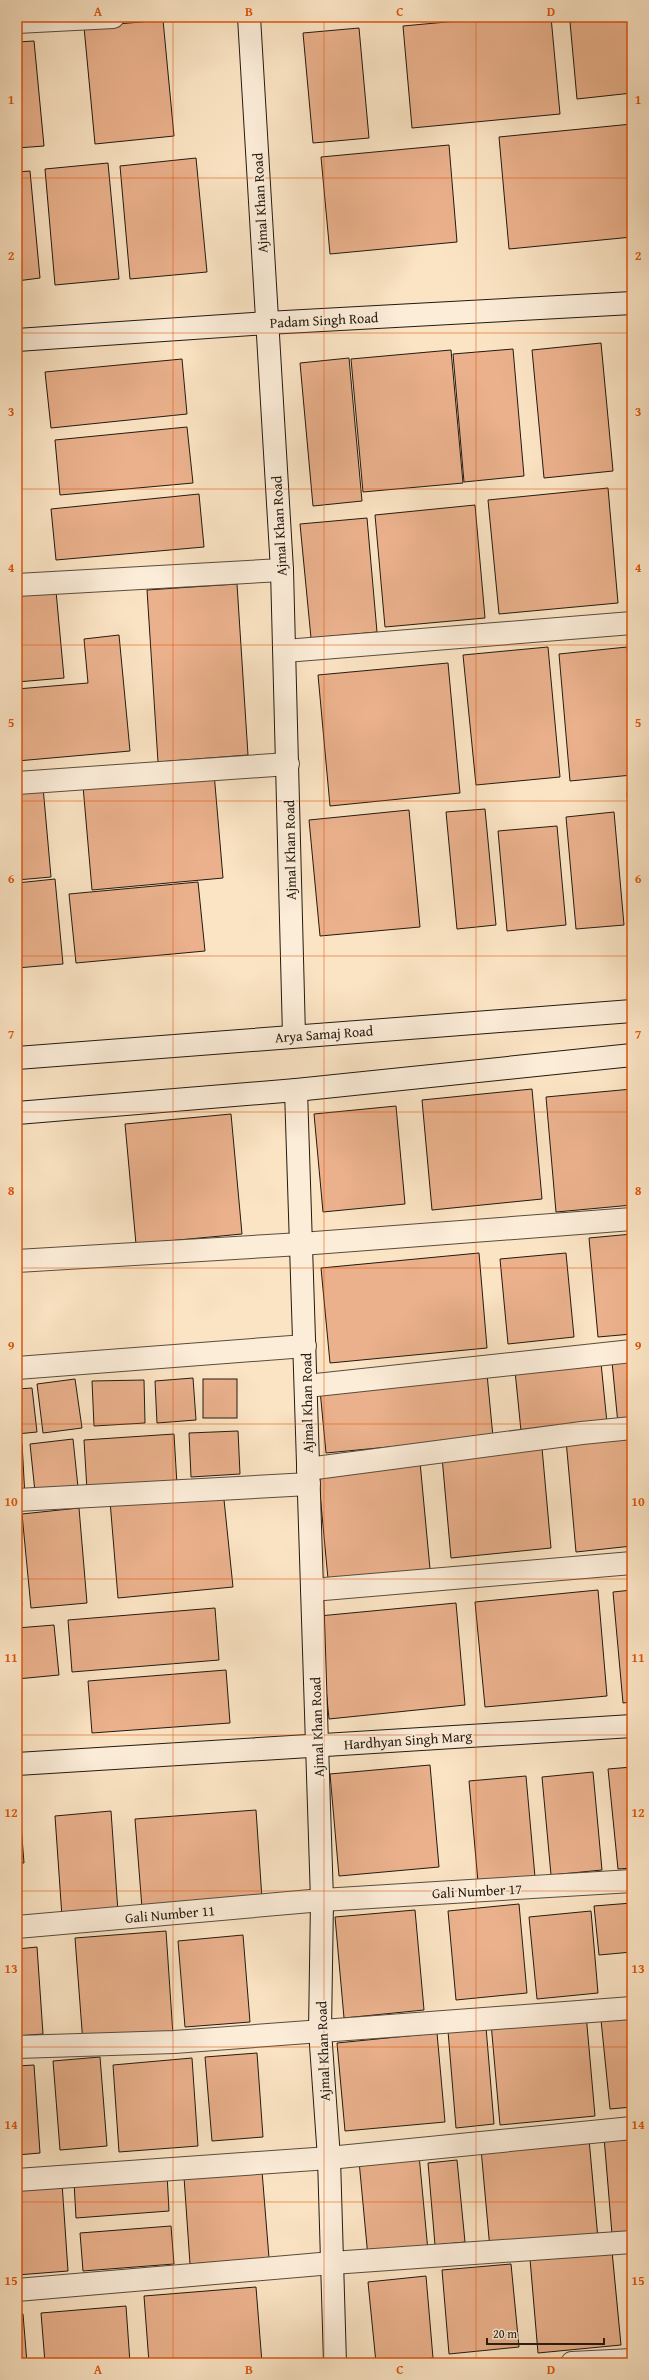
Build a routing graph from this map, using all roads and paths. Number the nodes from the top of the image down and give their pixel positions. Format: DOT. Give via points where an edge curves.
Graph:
graph roads {
  1 [pos="113,17"];
  2 [pos="249,17"];
  3 [pos="17,22"];
  4 [pos="632,303"];
  5 [pos="267,323"];
  6 [pos="17,340"];
  7 [pos="282,570"];
  8 [pos="17,586"];
  9 [pos="632,623"];
  10 [pos="285,651"];
  11 [pos="288,764"];
  12 [pos="17,783"];
  13 [pos="632,1011"];
  14 [pos="294,1036"];
  15 [pos="632,1055"];
  16 [pos="17,1058"];
  17 [pos="296,1090"];
  18 [pos="17,1113"];
  19 [pos="632,1219"];
  20 [pos="301,1244"];
  21 [pos="17,1261"];
  22 [pos="305,1346"];
  23 [pos="632,1351"];
  24 [pos="17,1368"];
  25 [pos="307,1386"];
  26 [pos="632,1428"];
  27 [pos="309,1476"];
  28 [pos="17,1500"];
  29 [pos="632,1563"];
  30 [pos="312,1590"];
  31 [pos="632,1726"];
  32 [pos="317,1746"];
  33 [pos="17,1764"];
  34 [pos="632,1881"];
  35 [pos="322,1900"];
  36 [pos="17,1927"];
  37 [pos="632,2008"];
  38 [pos="320,2031"];
  39 [pos="17,2047"];
  40 [pos="632,2128"];
  41 [pos="329,2158"];
  42 [pos="17,2180"];
  43 [pos="632,2242"];
  44 [pos="332,2263"];
  45 [pos="17,2290"];
  46 [pos="632,2360"];
  47 [pos="335,2363"];
  48 [pos="572,2363"];
  1 -- 3 [label="street"];
  2 -- 5 [label="street, Ajmal Khan Road"];
  4 -- 5 [label="street, Padam Singh Road"];
  5 -- 6 [label="street, Padam Singh Road"];
  5 -- 7 [label="street, Ajmal Khan Road"];
  7 -- 8 [label="street"];
  7 -- 10 [label="street, Ajmal Khan Road"];
  9 -- 10 [label="street"];
  10 -- 11 [label="street, Ajmal Khan Road"];
  11 -- 12 [label="street"];
  11 -- 14 [label="street, Ajmal Khan Road"];
  13 -- 14 [label="street, Arya Samaj Road"];
  14 -- 16 [label="street, Arya Samaj Road"];
  15 -- 17 [label="street"];
  17 -- 18 [label="street"];
  17 -- 20 [label="street, Ajmal Khan Road"];
  19 -- 20 [label="street"];
  20 -- 21 [label="street"];
  20 -- 22 [label="street, Ajmal Khan Road"];
  22 -- 24 [label="street"];
  22 -- 25 [label="street, Ajmal Khan Road"];
  23 -- 25 [label="street"];
  25 -- 27 [label="street, Ajmal Khan Road"];
  26 -- 27 [label="street" via="582,1432"];
  27 -- 28 [label="street"];
  27 -- 30 [label="street, Ajmal Khan Road"];
  29 -- 30 [label="street"];
  30 -- 32 [label="street, Ajmal Khan Road"];
  31 -- 32 [label="street, Hardhyan Singh Marg"];
  32 -- 33 [label="street, Hardhyan Singh Marg"];
  32 -- 35 [label="street, Ajmal Khan Road"];
  34 -- 35 [label="street, Gali Number 17"];
  35 -- 36 [label="street, Gali Number 11"];
  35 -- 38 [label="street, Ajmal Khan Road"];
  37 -- 38 [label="street"];
  38 -- 39 [label="street" via="174,2042"];
  38 -- 41 [label="street, Ajmal Khan Road"];
  40 -- 41 [label="street"];
  41 -- 42 [label="street"];
  41 -- 44 [label="street, Ajmal Khan Road"];
  43 -- 44 [label="street"];
  44 -- 45 [label="street"];
  44 -- 47 [label="street, Ajmal Khan Road"];
  46 -- 48 [label="street"];
}
